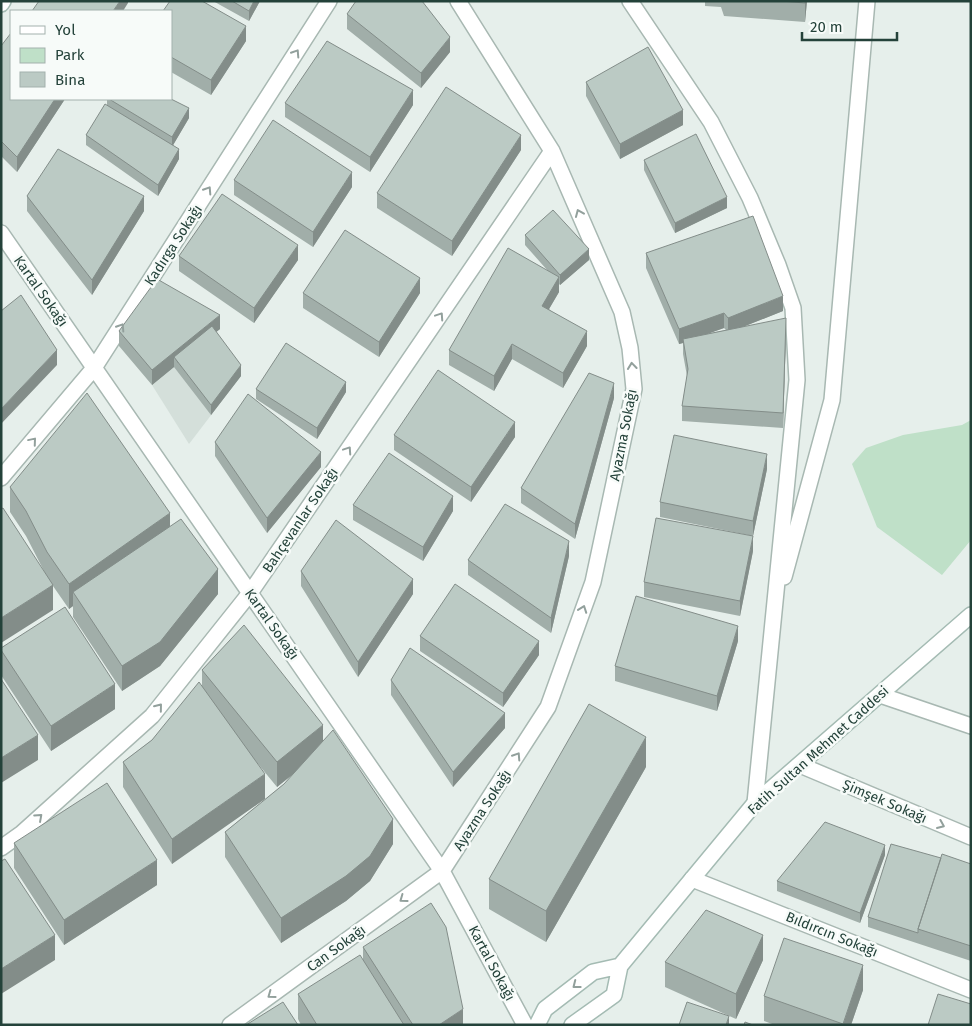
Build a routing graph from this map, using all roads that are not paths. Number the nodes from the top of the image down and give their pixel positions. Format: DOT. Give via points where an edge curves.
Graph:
graph roads {
  1 [pos="329,1"];
  2 [pos="458,1"];
  3 [pos="630,1"];
  4 [pos="867,1"];
  5 [pos="552,151"];
  6 [pos="1,233"];
  7 [pos="94,368"];
  8 [pos="1,478"];
  9 [pos="250,593"];
  10 [pos="775,610"];
  11 [pos="970,616"];
  12 [pos="880,695"];
  13 [pos="971,726"];
  14 [pos="800,765"];
  15 [pos="756,804"];
  16 [pos="971,837"];
  17 [pos="1,848"];
  18 [pos="442,871"];
  19 [pos="692,879"];
  20 [pos="620,966"];
  21 [pos="971,990"];
  22 [pos="230,1025"];
  23 [pos="525,1025"];
  24 [pos="537,1025"];
  25 [pos="572,1025"];
  7 -- 1 [label="street, Kadırga Sokağı, one-way"];
  2 -- 5 [label="street, Ayazma Sokağı"];
  3 -- 10 [label="street" via="711,122 750,198 793,308 797,380"];
  4 -- 10 [label="street" via="832,400"];
  9 -- 5 [label="street, Bahçevanlar Sokağı, one-way"];
  18 -- 5 [label="street, Ayazma Sokağı, one-way" via="548,707 593,582 634,389 622,312"];
  6 -- 7 [label="street, Kartal Sokağı"];
  8 -- 7 [label="street, Kadırga Sokağı, one-way"];
  7 -- 9 [label="street, Kartal Sokağı"];
  17 -- 9 [label="street, Bahçevanlar Sokağı, one-way" via="22,833 152,716"];
  9 -- 18 [label="street, Kartal Sokağı"];
  10 -- 15 [label="street"];
  11 -- 12 [label="street, Fatih Sultan Mehmet Caddesi"];
  12 -- 13 [label="street"];
  12 -- 14 [label="street, Fatih Sultan Mehmet Caddesi"];
  14 -- 15 [label="street, Fatih Sultan Mehmet Caddesi"];
  14 -- 16 [label="street, Şimşek Sokağı, one-way"];
  15 -- 19 [label="street, Fatih Sultan Mehmet Caddesi"];
  18 -- 22 [label="street, Can Sokağı, one-way"];
  18 -- 23 [label="street, Kartal Sokağı"];
  19 -- 20 [label="street, Fatih Sultan Mehmet Caddesi"];
  19 -- 21 [label="street, Bıldırcın Sokağı"];
  20 -- 24 [label="street, one-way" via="593,972 545,1009"];
  20 -- 25 [label="street, Fatih Sultan Mehmet Caddesi" via="614,994"];
}
